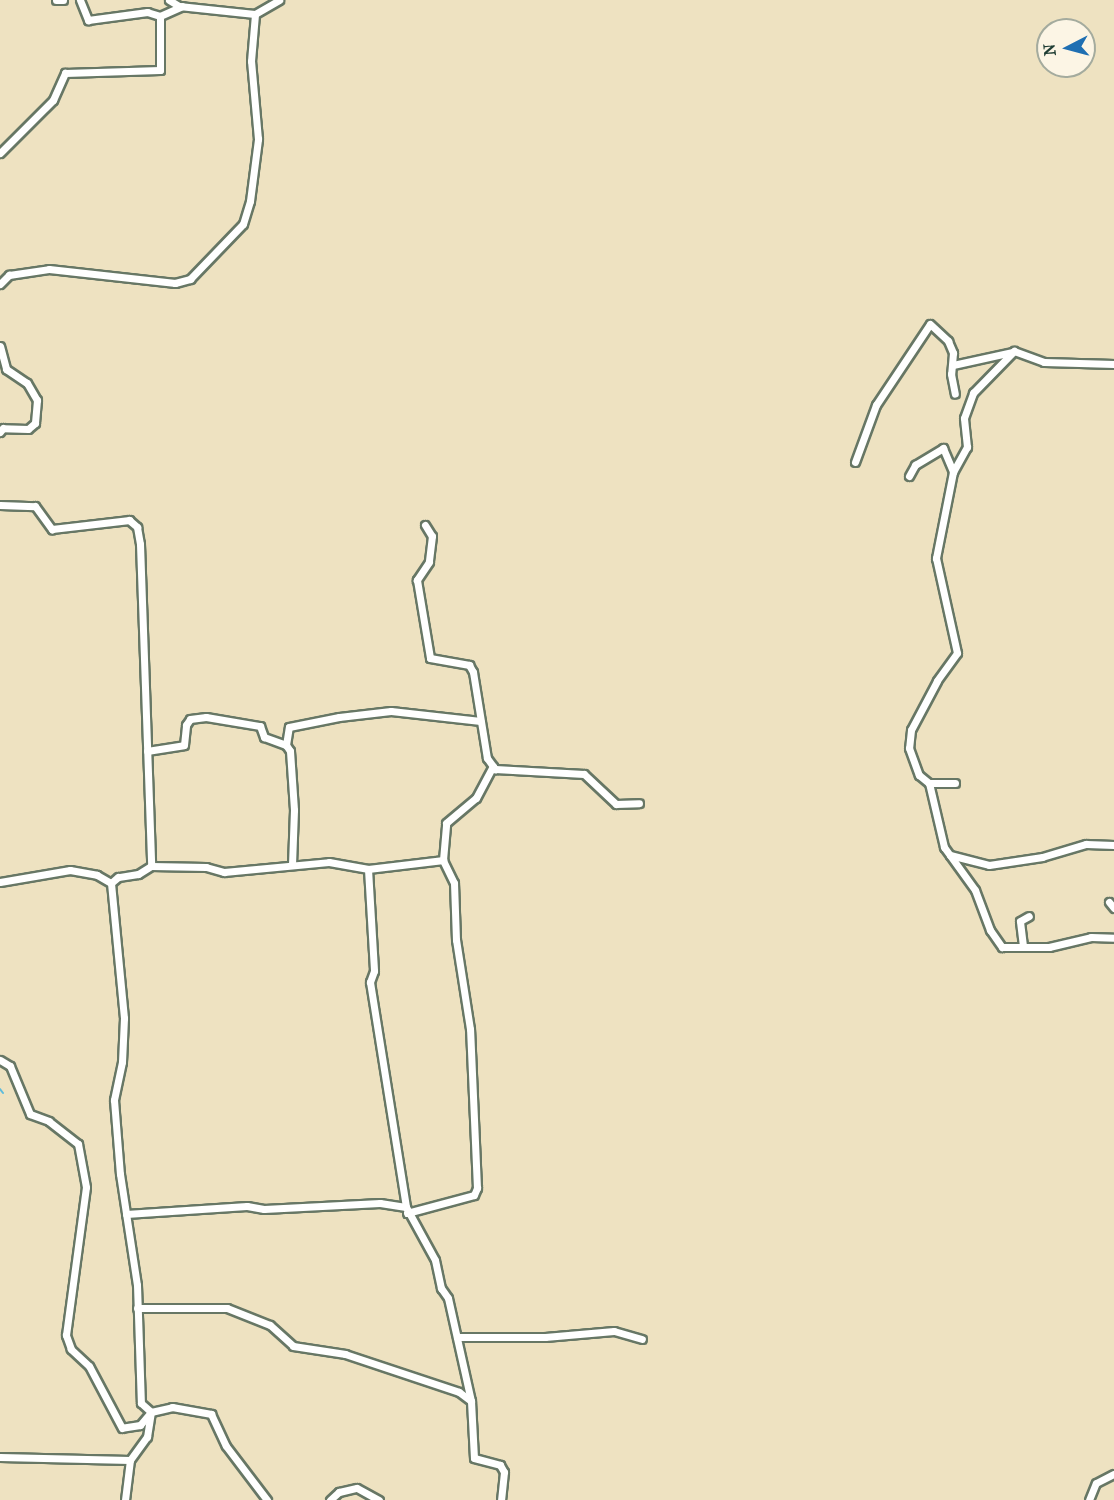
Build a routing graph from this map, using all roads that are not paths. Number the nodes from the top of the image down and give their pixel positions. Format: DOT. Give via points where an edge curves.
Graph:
graph roads {
  1 [pos="56,0"];
  2 [pos="63,0"];
  3 [pos="80,0"];
  4 [pos="169,0"];
  5 [pos="279,0"];
  6 [pos="182,6"];
  7 [pos="255,14"];
  8 [pos="160,16"];
  9 [pos="0,153"];
  10 [pos="0,284"];
  11 [pos="0,346"];
  12 [pos="1014,351"];
  13 [pos="1114,364"];
  14 [pos="953,365"];
  15 [pos="955,394"];
  16 [pos="0,432"];
  17 [pos="855,462"];
  18 [pos="953,472"];
  19 [pos="909,476"];
  20 [pos="0,506"];
  21 [pos="425,525"];
  22 [pos="480,721"];
  23 [pos="286,745"];
  24 [pos="147,751"];
  25 [pos="493,766"];
  26 [pos="929,783"];
  27 [pos="955,783"];
  28 [pos="639,803"];
  29 [pos="1114,845"];
  30 [pos="950,855"];
  31 [pos="443,860"];
  32 [pos="292,865"];
  33 [pos="151,866"];
  34 [pos="368,869"];
  35 [pos="0,882"];
  36 [pos="111,883"];
  37 [pos="1029,916"];
  38 [pos="1114,938"];
  39 [pos="1023,946"];
  40 [pos="0,1060"];
  41 [pos="406,1210"];
  42 [pos="126,1214"];
  43 [pos="137,1308"];
  44 [pos="457,1337"];
  45 [pos="642,1339"];
  46 [pos="471,1401"];
  47 [pos="151,1412"];
  48 [pos="0,1456"];
  49 [pos="130,1460"];
  50 [pos="1114,1474"];
  51 [pos="125,1500"];
  52 [pos="267,1500"];
  53 [pos="330,1500"];
  54 [pos="379,1500"];
  55 [pos="501,1500"];
  56 [pos="1089,1500"];
  1 -- 2 [label="street" via="55,3"];
  3 -- 8 [label="street" via="88,20 147,12"];
  4 -- 6 [label="street"];
  5 -- 7 [label="street"];
  6 -- 7 [label="street"];
  6 -- 8 [label="street"];
  7 -- 10 [label="street" via="251,61 258,139 243,224 190,279 175,283 49,269 9,275"];
  8 -- 9 [label="street" via="160,70 65,73 53,100"];
  11 -- 16 [label="street" via="6,369 27,382 37,400 35,423 28,429 3,428"];
  12 -- 13 [label="street" via="1044,362"];
  12 -- 14 [label="street"];
  12 -- 18 [label="street" via="974,393 964,418 967,447"];
  14 -- 15 [label="street"];
  14 -- 17 [label="street" via="950,345 930,324 876,405"];
  18 -- 19 [label="street" via="943,448 915,465"];
  18 -- 26 [label="street" via="936,558 957,653 911,730 909,748 919,775"];
  20 -- 24 [label="street" via="35,506 52,529 129,520 136,527 142,572"];
  21 -- 22 [label="street" via="432,536 429,562 417,580 430,658 469,665"];
  22 -- 23 [label="street" via="391,711 339,717 289,728"];
  22 -- 25 [label="street" via="487,758"];
  23 -- 24 [label="street" via="264,737 260,726 206,717 190,719 184,745"];
  23 -- 32 [label="street" via="290,751 294,810"];
  24 -- 33 [label="street"];
  25 -- 28 [label="street" via="584,774 616,804"];
  25 -- 31 [label="street" via="477,798 446,823"];
  26 -- 27 [label="street"];
  26 -- 30 [label="street" via="940,836"];
  29 -- 30 [label="street" via="1086,844 1042,857 988,865"];
  30 -- 39 [label="street" via="975,890 990,930 1002,946"];
  31 -- 34 [label="street"];
  31 -- 41 [label="street" via="454,883 456,940 470,1029 477,1188 474,1195"];
  32 -- 33 [label="street" via="224,872 206,867"];
  32 -- 34 [label="street" via="329,862"];
  33 -- 36 [label="street"];
  34 -- 41 [label="street" via="374,971 370,982"];
  35 -- 36 [label="street" via="70,870 97,875"];
  36 -- 42 [label="street" via="124,1018 122,1062 114,1100"];
  37 -- 39 [label="street" via="1020,921"];
  38 -- 39 [label="street" via="1091,937 1049,947"];
  40 -- 47 [label="street" via="10,1066 30,1114 49,1121 78,1144 86,1187 66,1335 71,1349 89,1366 122,1428 140,1425"];
  41 -- 42 [label="street" via="380,1203"];
  41 -- 44 [label="street" via="435,1260"];
  42 -- 43 [label="street"];
  43 -- 46 [label="street" via="227,1308 270,1325 293,1346 345,1354 459,1392"];
  43 -- 47 [label="street" via="141,1402"];
  44 -- 45 [label="street" via="545,1337 614,1331"];
  44 -- 46 [label="street"];
  46 -- 55 [label="street" via="474,1458 500,1465 504,1472"];
  47 -- 49 [label="street" via="147,1437"];
  47 -- 52 [label="street" via="172,1407 211,1414 226,1446"];
  48 -- 49 [label="street"];
  49 -- 51 [label="street"];
  50 -- 56 [label="street" via="1096,1483"];
  53 -- 54 [label="street" via="339,1492 357,1488"];
}
